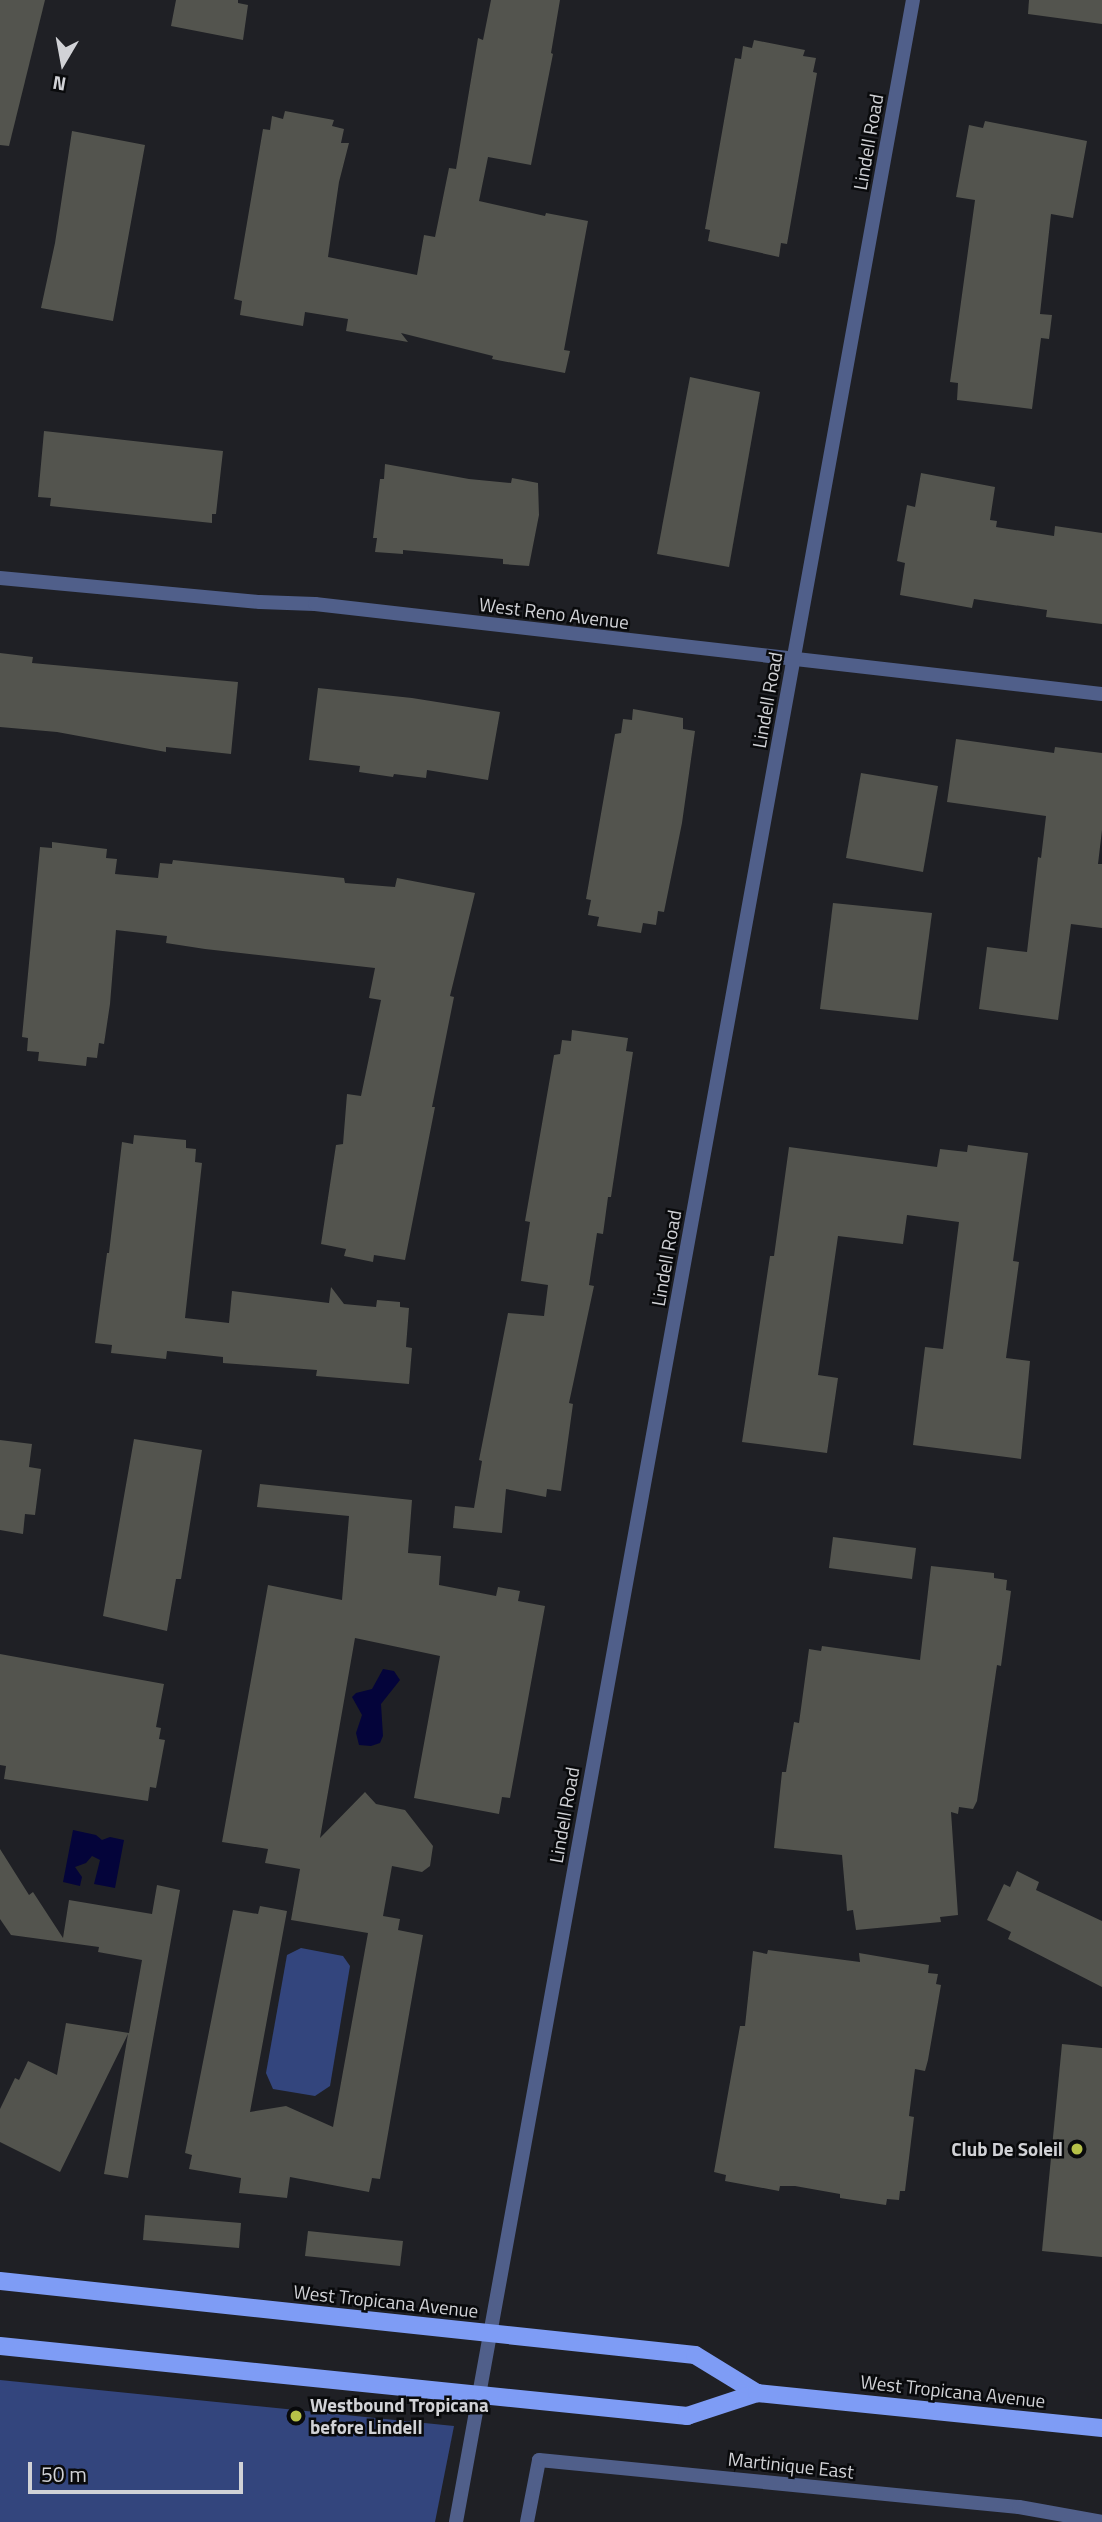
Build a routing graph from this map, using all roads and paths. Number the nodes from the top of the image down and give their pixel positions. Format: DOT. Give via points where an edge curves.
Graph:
graph roads {
  1 [pos="913,0"];
  2 [pos="0,578"];
  3 [pos="793,660"];
  4 [pos="1102,694"];
  5 [pos="0,2281"];
  6 [pos="490,2333"];
  7 [pos="0,2346"];
  8 [pos="757,2393"];
  9 [pos="479,2395"];
  10 [pos="1102,2428"];
  11 [pos="456,2522"];
  12 [pos="527,2522"];
  13 [pos="1102,2522"];
  1 -- 3 [label="street, Lindell Road"];
  2 -- 3 [label="street, West Reno Avenue" via="315,604"];
  3 -- 4 [label="street, West Reno Avenue"];
  3 -- 6 [label="street, Lindell Road"];
  5 -- 6 [label="main road, West Tropicana Avenue"];
  6 -- 8 [label="main road, West Tropicana Avenue" via="695,2355"];
  6 -- 9 [label="street, Lindell Road"];
  7 -- 9 [label="main road, West Tropicana Avenue"];
  8 -- 9 [label="main road, West Tropicana Avenue" via="687,2416"];
  8 -- 10 [label="main road, West Tropicana Avenue"];
  9 -- 11 [label="street, Lindell Road"];
  12 -- 13 [label="street, Martinique East" via="539,2460 1019,2507"];
}
